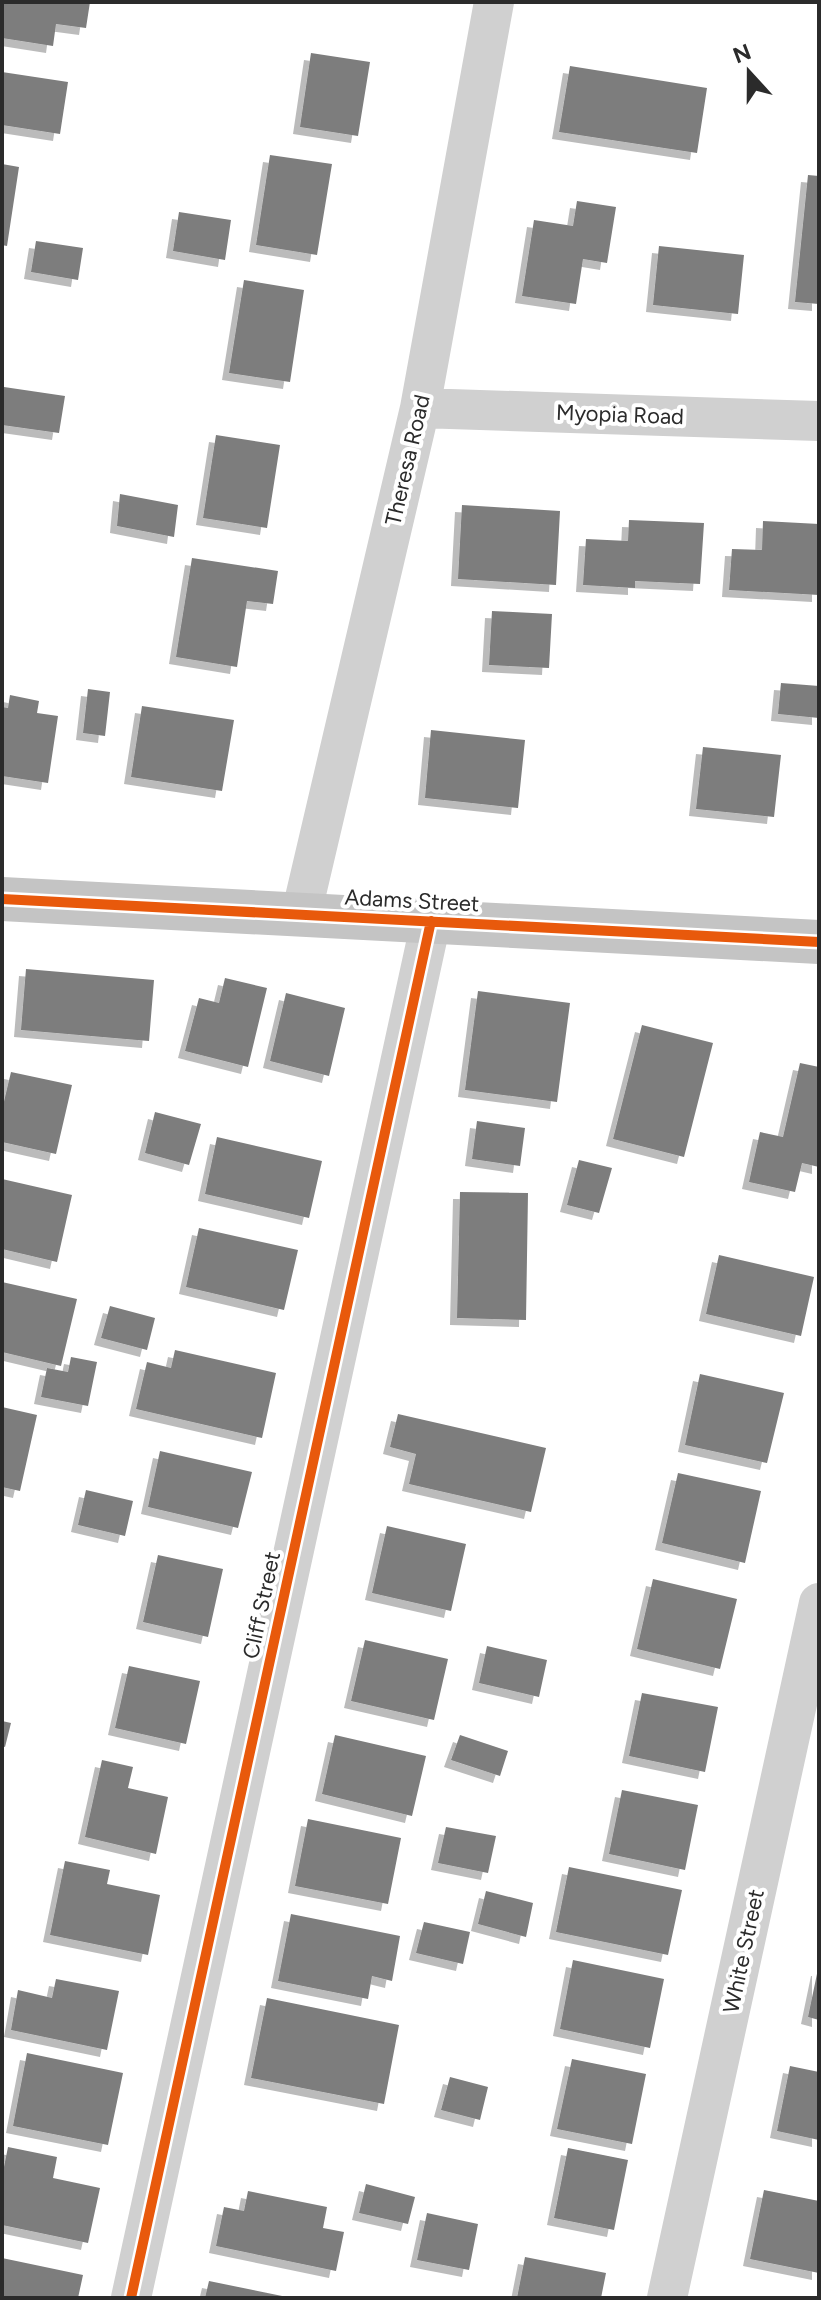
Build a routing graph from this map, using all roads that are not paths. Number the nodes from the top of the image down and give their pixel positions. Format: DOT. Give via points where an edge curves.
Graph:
graph roads {
  1 [pos="494,2"];
  2 [pos="420,408"];
  3 [pos="819,421"];
  4 [pos="2,899"];
  5 [pos="301,915"];
  6 [pos="431,921"];
  7 [pos="819,942"];
  8 [pos="819,1603"];
  9 [pos="131,2298"];
  10 [pos="667,2298"];
  1 -- 2 [label="street, Theresa Road"];
  2 -- 3 [label="street, Myopia Road"];
  2 -- 5 [label="street, Theresa Road"];
  4 -- 5 [label="main road, Adams Street"];
  5 -- 6 [label="main road, Adams Street"];
  6 -- 7 [label="main road, Adams Street"];
  6 -- 9 [label="street, Cliff Street"];
  8 -- 10 [label="street, White Street"];
}
